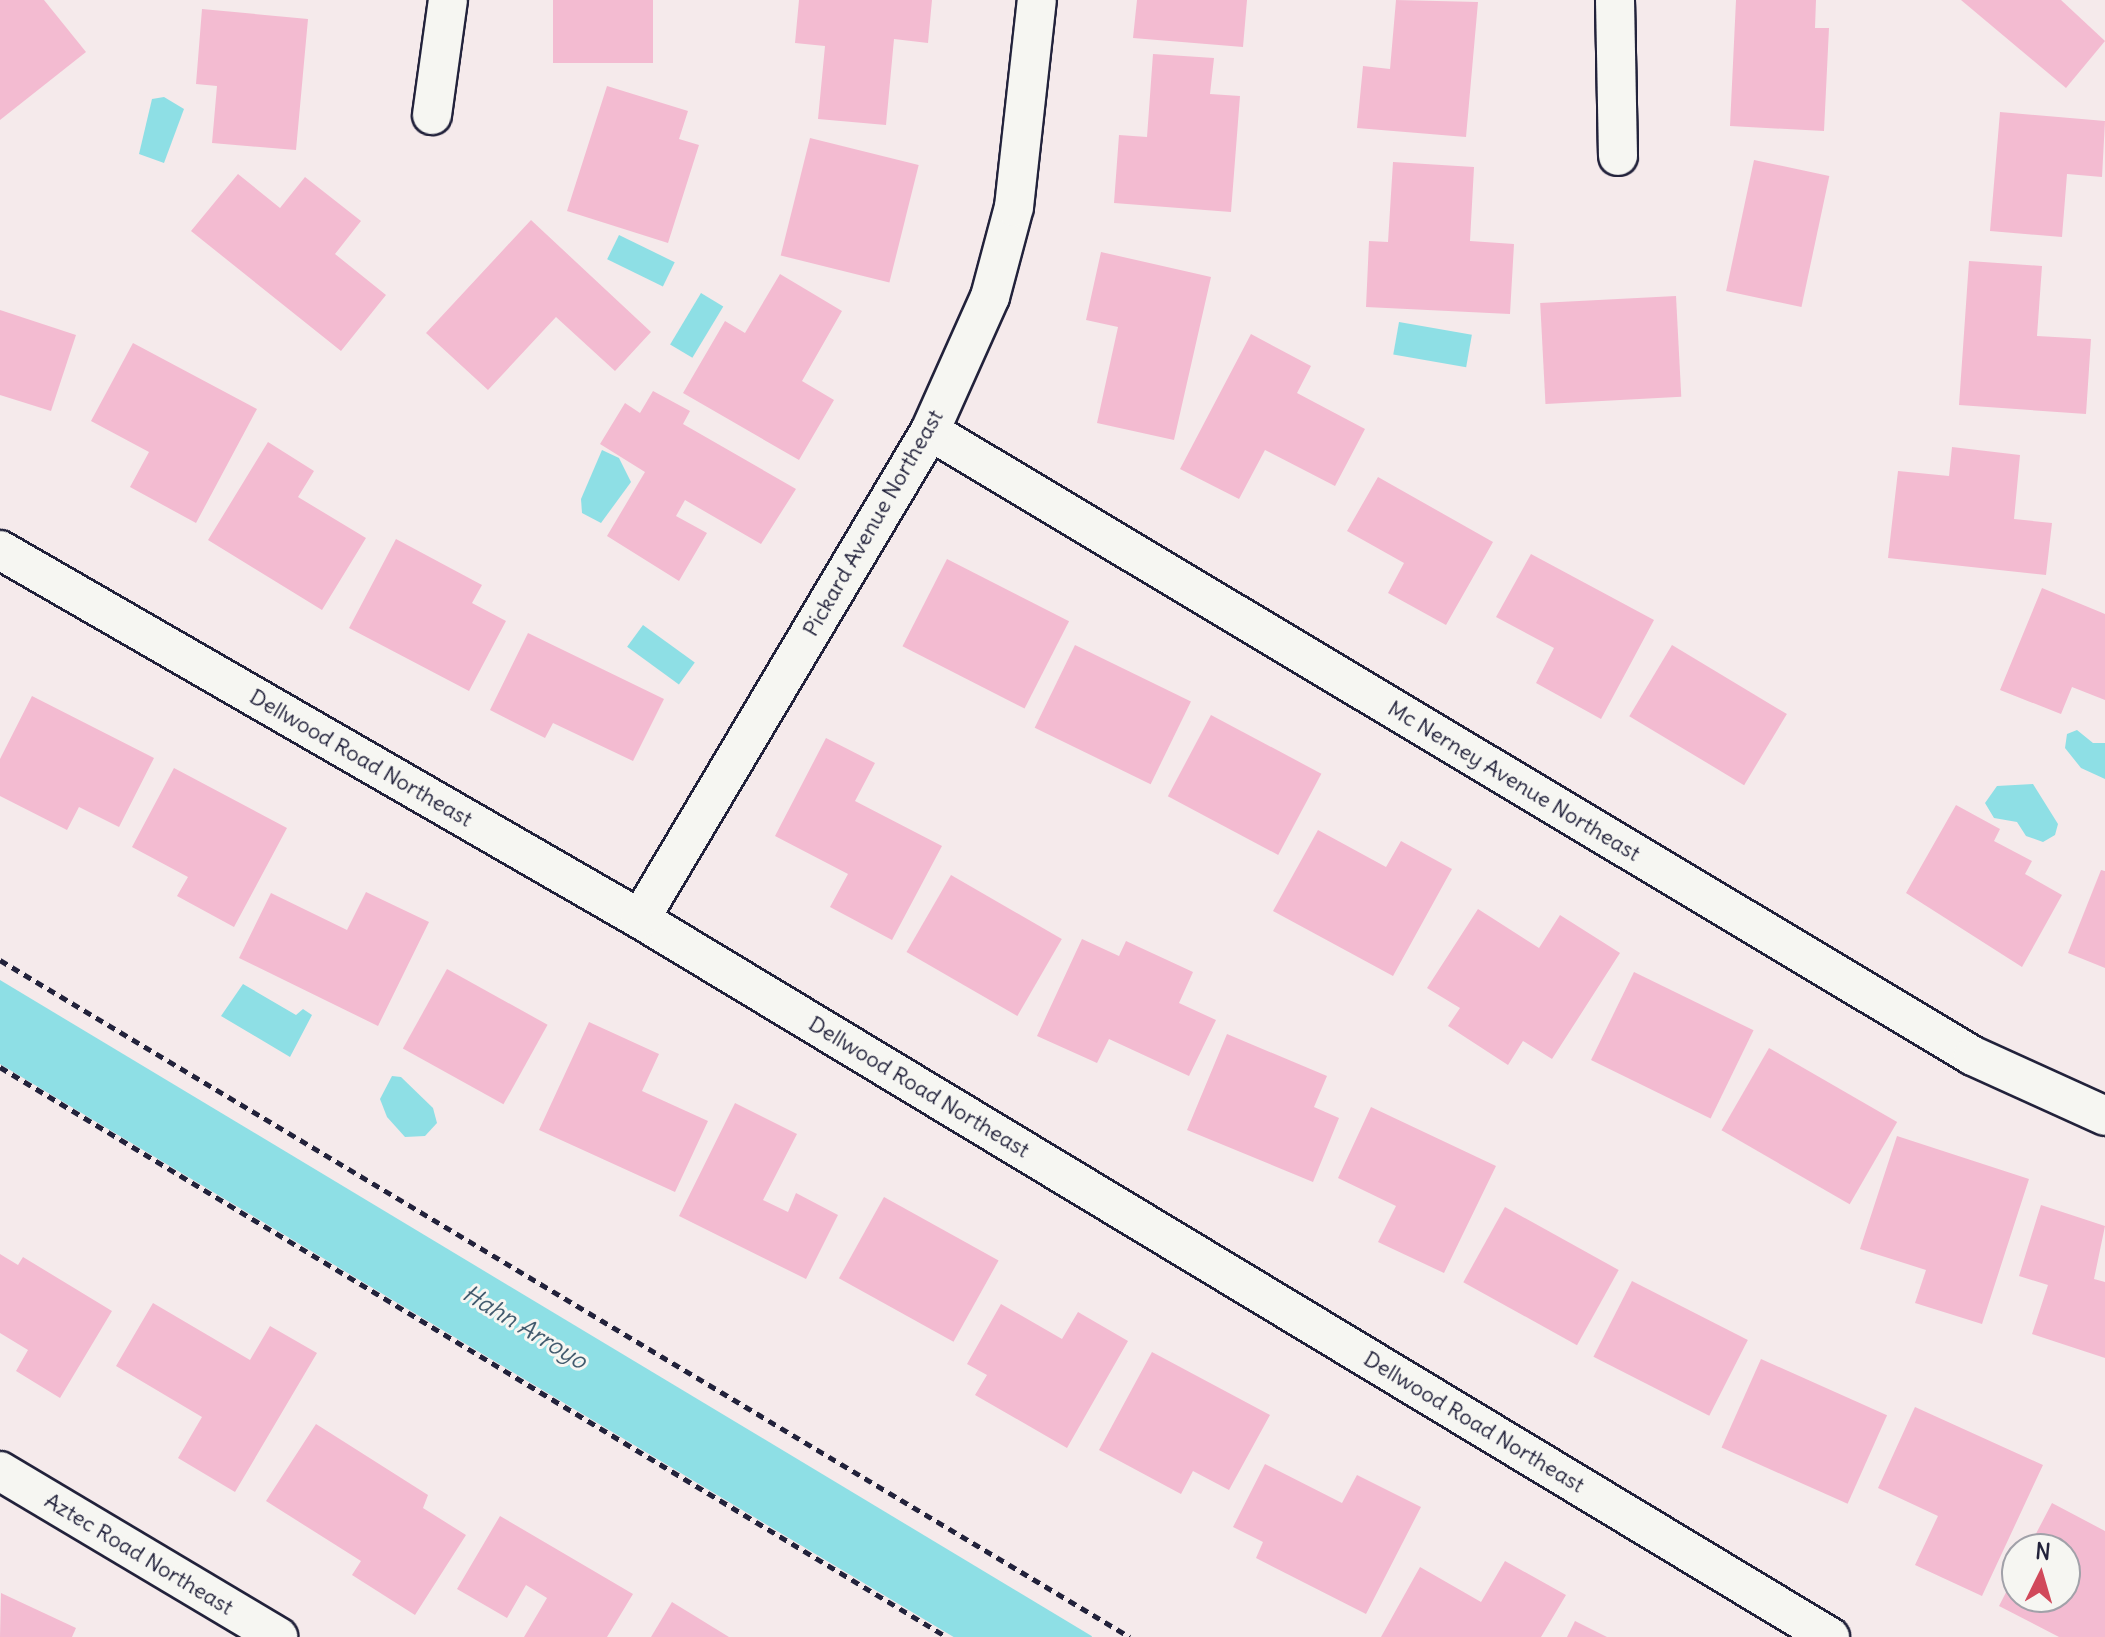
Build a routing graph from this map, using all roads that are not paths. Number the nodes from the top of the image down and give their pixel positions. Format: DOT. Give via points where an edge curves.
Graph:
graph roads {
  1 [pos="448,0"];
  2 [pos="1037,0"];
  3 [pos="1615,0"];
  4 [pos="432,115"];
  5 [pos="1618,156"];
  6 [pos="930,431"];
  7 [pos="0,550"];
  8 [pos="640,919"];
  9 [pos="2105,1116"];
  10 [pos="0,1471"];
  11 [pos="278,1637"];
  12 [pos="1830,1637"];
  1 -- 4 [label="street"];
  2 -- 6 [label="street, Pickard Avenue Northeast" via="1014,207 990,297"];
  3 -- 5 [label="street"];
  6 -- 8 [label="street, Pickard Avenue Northeast"];
  6 -- 9 [label="street, Mc Nerney Avenue Northeast" via="1973,1056"];
  7 -- 8 [label="street, Dellwood Road Northeast"];
  8 -- 12 [label="street, Dellwood Road Northeast"];
  10 -- 11 [label="street, Aztec Road Northeast"];
}
